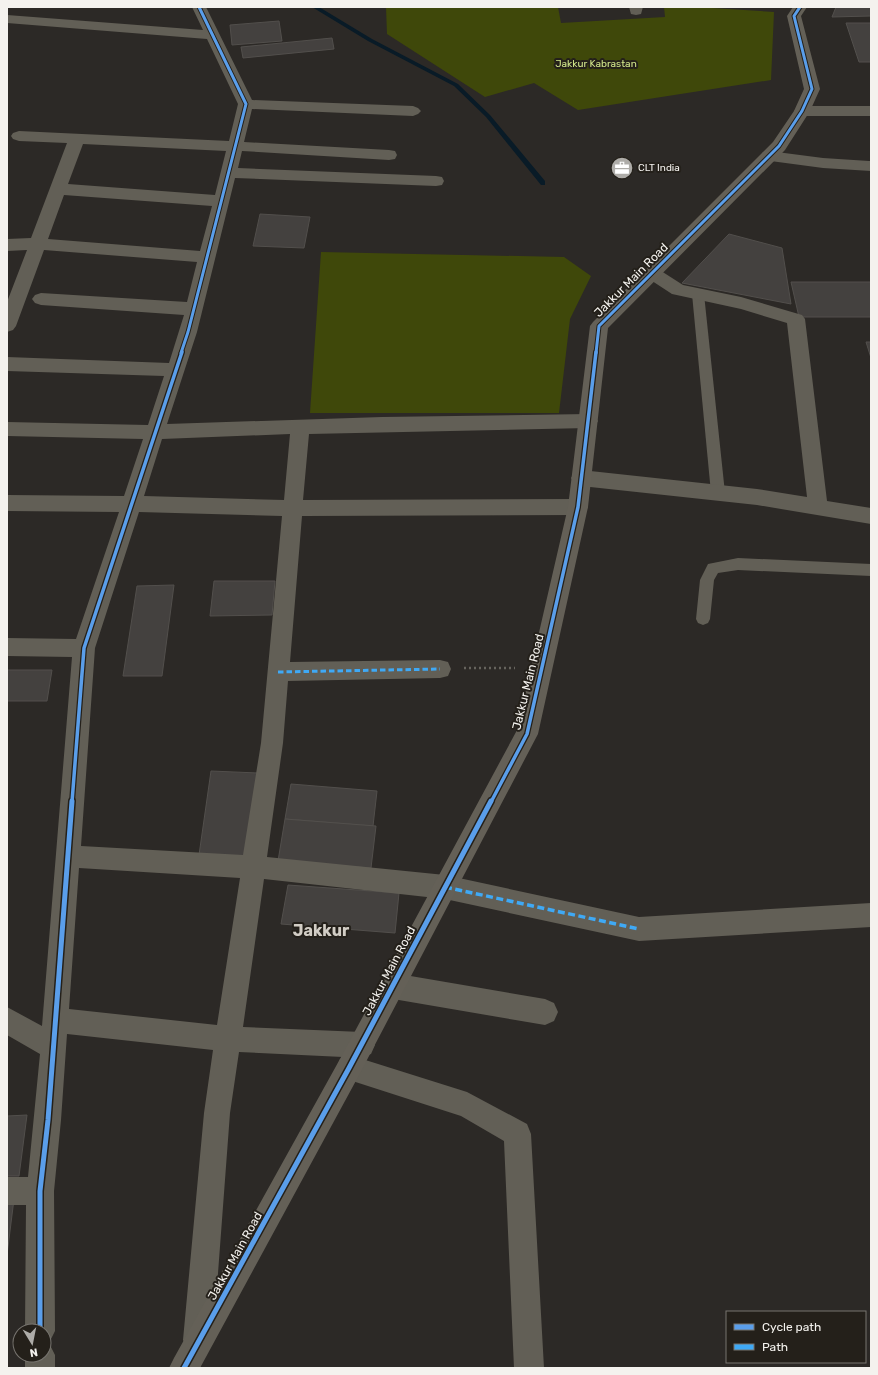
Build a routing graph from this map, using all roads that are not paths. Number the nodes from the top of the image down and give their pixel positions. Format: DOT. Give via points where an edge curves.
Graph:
graph roads {
  1 [pos="199,7"];
  2 [pos="800,7"];
  3 [pos="7,19"];
  4 [pos="213,36"];
  5 [pos="246,104"];
  6 [pos="413,111"];
  7 [pos="802,111"];
  8 [pos="871,111"];
  9 [pos="19,136"];
  10 [pos="77,139"];
  11 [pos="236,146"];
  12 [pos="389,155"];
  13 [pos="769,156"];
  14 [pos="869,166"];
  15 [pos="228,174"];
  16 [pos="436,181"];
  17 [pos="58,189"];
  18 [pos="221,201"];
  19 [pos="37,244"];
  20 [pos="7,245"];
  21 [pos="207,257"];
  22 [pos="652,273"];
  23 [pos="698,294"];
  24 [pos="41,299"];
  25 [pos="193,310"];
  26 [pos="7,326"];
  27 [pos="7,364"];
  28 [pos="175,370"];
  29 [pos="588,422"];
  30 [pos="300,427"];
  31 [pos="7,429"];
  32 [pos="155,432"];
  33 [pos="581,478"];
  34 [pos="718,493"];
  35 [pos="7,503"];
  36 [pos="131,504"];
  37 [pos="578,507"];
  38 [pos="818,507"];
  39 [pos="293,508"];
  40 [pos="871,516"];
  41 [pos="871,570"];
  42 [pos="703,618"];
  43 [pos="7,647"];
  44 [pos="84,648"];
  45 [pos="440,669"];
  46 [pos="278,672"];
  47 [pos="68,856"];
  48 [pos="254,867"];
  49 [pos="445,887"];
  50 [pos="871,916"];
  51 [pos="393,986"];
  52 [pos="545,1012"];
  53 [pos="7,1020"];
  54 [pos="56,1020"];
  55 [pos="228,1039"];
  56 [pos="362,1045"];
  57 [pos="54,1048"];
  58 [pos="349,1068"];
  59 [pos="7,1191"];
  60 [pos="40,1191"];
  61 [pos="40,1323"];
  62 [pos="198,1344"];
  63 [pos="184,1368"];
  64 [pos="529,1368"];
  1 -- 4 [label="street"];
  2 -- 7 [label="street, Jakkur Main Road" via="794,16 812,89"];
  3 -- 4 [label="street"];
  4 -- 5 [label="street"];
  5 -- 6 [label="street"];
  5 -- 11 [label="street"];
  7 -- 8 [label="street"];
  7 -- 13 [label="street, Jakkur Main Road" via="779,146"];
  9 -- 10 [label="street"];
  10 -- 11 [label="street"];
  10 -- 17 [label="street"];
  11 -- 12 [label="street"];
  11 -- 15 [label="street"];
  13 -- 14 [label="street"];
  13 -- 22 [label="street, Jakkur Main Road"];
  15 -- 16 [label="street"];
  15 -- 18 [label="street"];
  17 -- 18 [label="street"];
  17 -- 19 [label="street"];
  18 -- 21 [label="street"];
  19 -- 20 [label="street"];
  19 -- 21 [label="street"];
  19 -- 26 [label="street"];
  21 -- 25 [label="street"];
  22 -- 23 [label="street" via="678,290"];
  22 -- 29 [label="street, Jakkur Main Road" via="599,326"];
  23 -- 34 [label="lane"];
  23 -- 38 [label="street" via="796,319"];
  24 -- 25 [label="street"];
  25 -- 28 [label="street"];
  27 -- 28 [label="street"];
  28 -- 32 [label="street"];
  29 -- 30 [label="street"];
  29 -- 33 [label="street, Jakkur Main Road"];
  30 -- 32 [label="street"];
  30 -- 39 [label="street"];
  31 -- 32 [label="street"];
  32 -- 36 [label="street"];
  33 -- 34 [label="street"];
  33 -- 37 [label="street, Jakkur Main Road"];
  34 -- 38 [label="street"];
  35 -- 36 [label="street"];
  36 -- 39 [label="street"];
  36 -- 44 [label="street"];
  37 -- 39 [label="street"];
  37 -- 49 [label="street, Jakkur Main Road" via="527,734"];
  38 -- 40 [label="street"];
  39 -- 46 [label="street"];
  41 -- 42 [label="lane" via="738,564 712,568 707,580"];
  43 -- 44 [label="street"];
  44 -- 47 [label="street"];
  45 -- 46 [label="street"];
  46 -- 48 [label="street" via="272,743"];
  47 -- 48 [label="street"];
  47 -- 54 [label="street"];
  48 -- 49 [label="street"];
  48 -- 55 [label="street"];
  49 -- 50 [label="street" via="638,929"];
  49 -- 51 [label="street, Jakkur Main Road"];
  51 -- 52 [label="street"];
  51 -- 56 [label="street, Jakkur Main Road"];
  53 -- 57 [label="street"];
  54 -- 55 [label="street"];
  54 -- 57 [label="street"];
  55 -- 56 [label="street"];
  55 -- 62 [label="street" via="217,1113"];
  56 -- 58 [label="street, Jakkur Main Road"];
  57 -- 60 [label="street"];
  58 -- 62 [label="street, Jakkur Main Road"];
  58 -- 64 [label="street" via="467,1105 516,1134"];
  59 -- 60 [label="street"];
  60 -- 61 [label="street"];
  62 -- 63 [label="street, Jakkur Main Road"];
}
